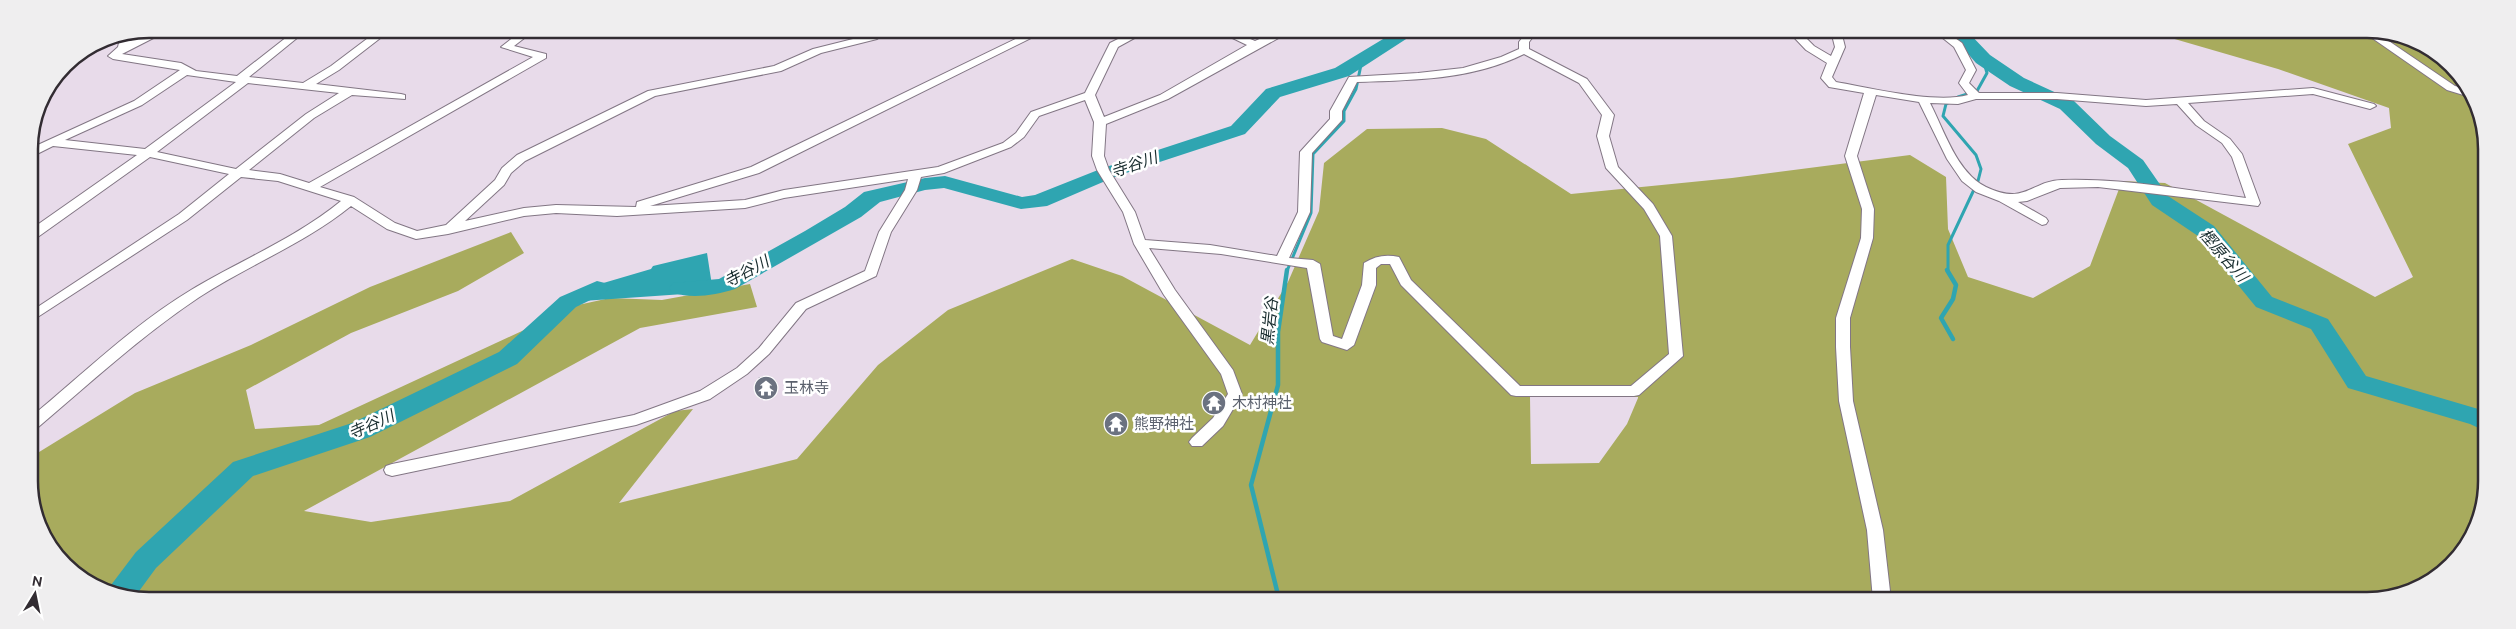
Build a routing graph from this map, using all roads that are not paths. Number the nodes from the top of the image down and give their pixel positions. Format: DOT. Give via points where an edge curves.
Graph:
graph roads {
  1 [pos="146,38"];
  2 [pos="292,38"];
  3 [pos="375,38"];
  4 [pos="518,38"];
  5 [pos="868,38"];
  6 [pos="1026,38"];
  7 [pos="1128,38"];
  8 [pos="1239,38"];
  9 [pos="1270,38"];
  10 [pos="1527,38"];
  11 [pos="1800,38"];
  12 [pos="1838,38"];
  13 [pos="1948,38"];
  14 [pos="2378,38"];
  15 [pos="124,41"];
  16 [pos="1255,45"];
  17 [pos="123,48"];
  18 [pos="1524,50"];
  19 [pos="1833,62"];
  20 [pos="187,70"];
  21 [pos="243,79"];
  22 [pos="305,86"];
  23 [pos="1870,90"];
  24 [pos="349,92"];
  25 [pos="2463,92"];
  26 [pos="1971,93"];
  27 [pos="1089,95"];
  28 [pos="2043,96"];
  29 [pos="401,97"];
  30 [pos="1923,99"];
  31 [pos="1958,101"];
  32 [pos="2180,101"];
  33 [pos="2370,106"];
  34 [pos="1100,122"];
  35 [pos="51,142"];
  36 [pos="38,149"];
  37 [pos="148,153"];
  38 [pos="240,173"];
  39 [pos="913,182"];
  40 [pos="1977,186"];
  41 [pos="309,188"];
  42 [pos="2002,198"];
  43 [pos="350,200"];
  44 [pos="617,212"];
  45 [pos="2042,221"];
  46 [pos="38,230"];
  47 [pos="447,230"];
  48 [pos="1140,244"];
  49 [pos="1287,261"];
  50 [pos="38,313"];
  51 [pos="38,419"];
  52 [pos="1197,442"];
  53 [pos="392,470"];
  54 [pos="1881,591"];
  1 -- 17 [label="street"];
  2 -- 21 [label="street"];
  3 -- 22 [label="street"];
  4 -- 41 [label="street" via="506,46 542,56"];
  5 -- 47 [label="street" via="818,51 777,69 644,97 521,158 506,171 500,182"];
  6 -- 44 [label="street" via="755,170"];
  7 -- 27 [label="street" via="1114,45"];
  8 -- 16 [label="street"];
  9 -- 16 [label="street"];
  10 -- 18 [label="street"];
  11 -- 19 [label="street"];
  12 -- 19 [label="street" via="1840,47"];
  13 -- 26 [label="street" via="1958,45 1970,70 1964,83"];
  14 -- 25 [label="street" via="2451,88"];
  15 -- 17 [label="street"];
  16 -- 34 [label="street" via="1164,97"];
  17 -- 20 [label="street" via="112,56 181,66"];
  18 -- 49 [label="street" via="1470,68 1414,78 1360,79 1336,111 1336,120 1306,152 1304,212"];
  18 -- 49 [label="street" via="1584,81 1608,115 1603,136 1612,168 1649,207 1666,236 1676,356 1634,392 1516,391 1406,282 1394,260 1378,260 1369,266 1369,286 1347,345 1327,339 1313,264"];
  19 -- 23 [label="street" via="1826,78 1832,85"];
  20 -- 21 [label="street" via="193,74"];
  20 -- 35 [label="street" via="138,103"];
  21 -- 22 [label="street"];
  21 -- 37 [label="street"];
  22 -- 24 [label="street"];
  23 -- 30 [label="street"];
  23 -- 54 [label="street" via="1851,156 1868,210 1867,238 1843,318 1843,347 1846,401 1875,530"];
  24 -- 29 [label="street"];
  24 -- 38 [label="street" via="310,116"];
  26 -- 28 [label="street"];
  26 -- 31 [label="street"];
  27 -- 34 [label="street"];
  27 -- 39 [label="street" via="1035,114 1020,135 1007,145"];
  28 -- 32 [label="street" via="2146,103"];
  30 -- 31 [label="street"];
  30 -- 40 [label="street" via="1953,159 1966,178"];
  32 -- 33 [label="street" via="2313,90"];
  32 -- 42 [label="street" via="2200,123 2226,141 2238,157 2254,203 2098,183 2058,184 2023,198"];
  34 -- 48 [label="street" via="1098,156 1129,212"];
  35 -- 36 [label="street"];
  35 -- 37 [label="street"];
  37 -- 38 [label="street"];
  37 -- 46 [label="street"];
  38 -- 41 [label="street" via="280,178"];
  38 -- 50 [label="street" via="177,222"];
  39 -- 44 [label="street" via="784,194 745,204"];
  39 -- 53 [label="street" via="884,232 871,273 801,306 764,351 742,371 705,395 636,420"];
  40 -- 42 [label="street"];
  41 -- 43 [label="street"];
  42 -- 45 [label="street"];
  43 -- 47 [label="street" via="391,226 416,235"];
  43 -- 51 [label="street" via="309,231 194,294 152,324"];
  44 -- 47 [label="street" via="524,212"];
  48 -- 49 [label="street" via="1206,248"];
  48 -- 52 [label="street" via="1169,292 1228,373 1235,394 1218,422"];
}
